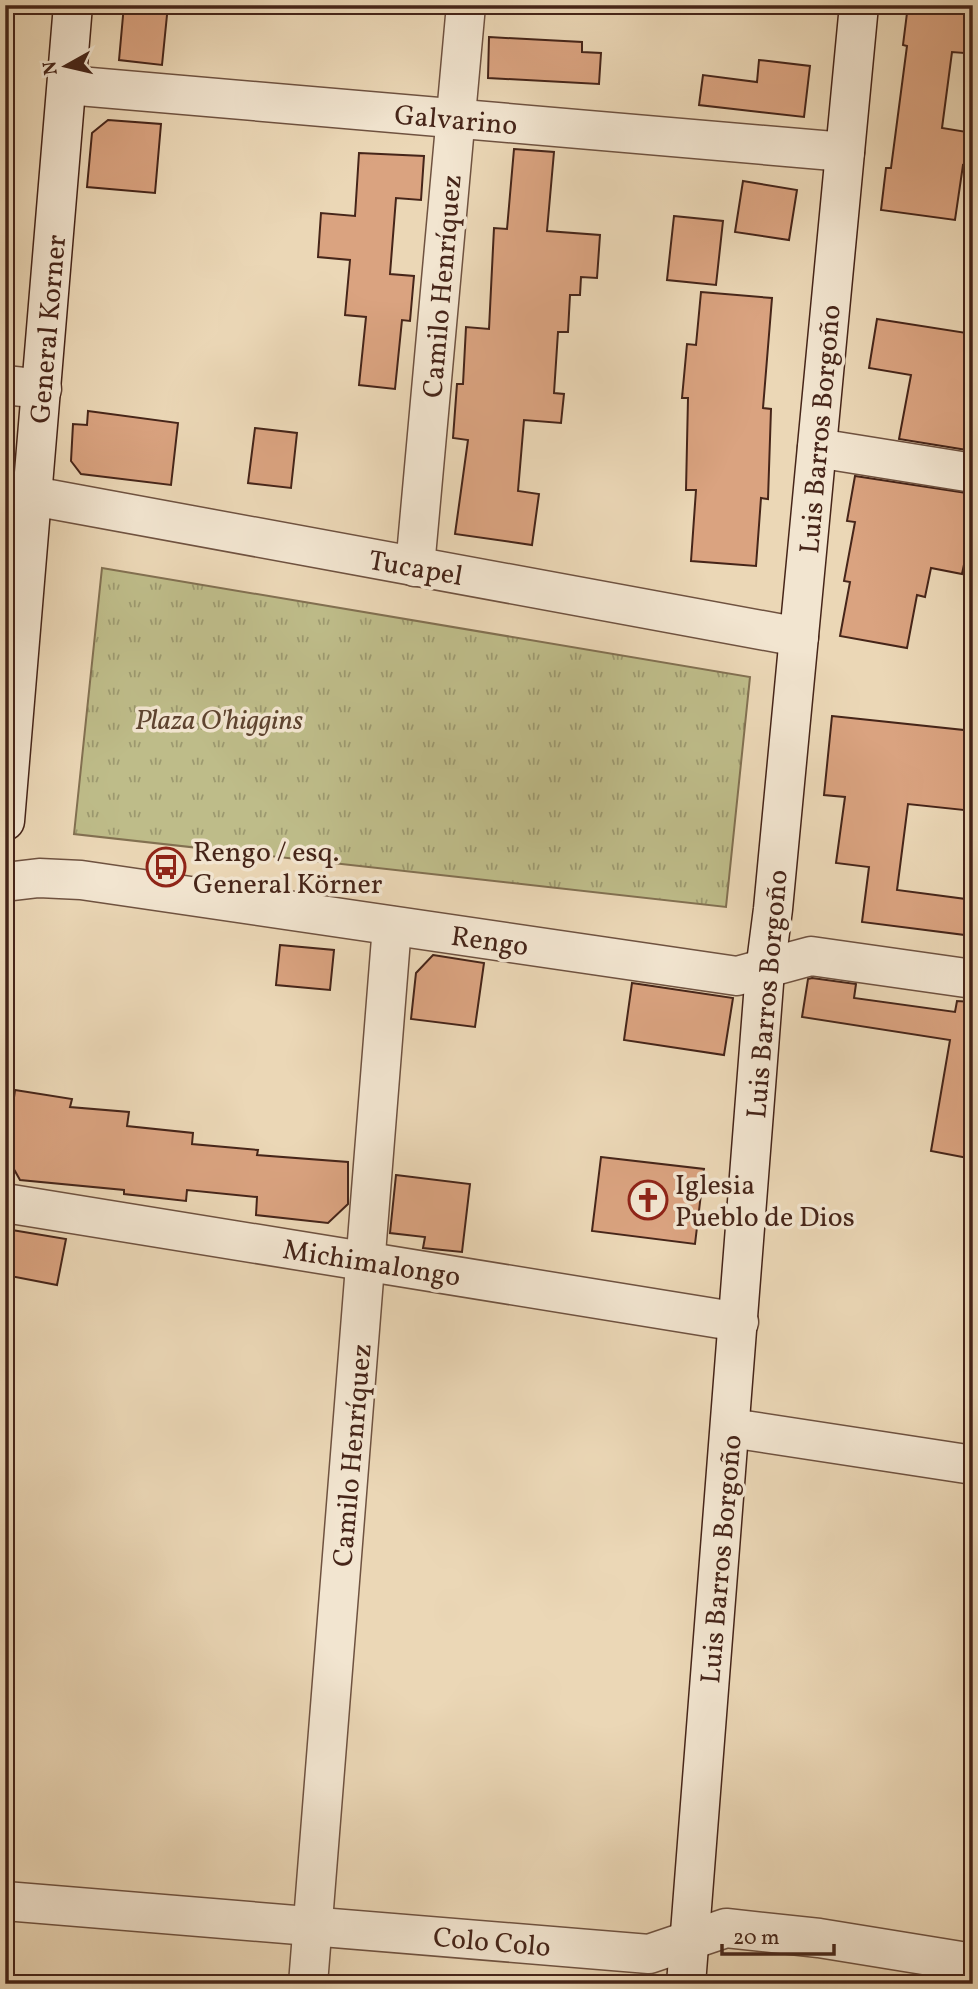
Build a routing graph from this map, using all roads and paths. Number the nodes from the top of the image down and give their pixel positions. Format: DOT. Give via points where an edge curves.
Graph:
graph roads {
  1 [pos="73,5"];
  2 [pos="466,5"];
  3 [pos="859,5"];
  4 [pos="67,85"];
  5 [pos="456,118"];
  6 [pos="845,152"];
  7 [pos="24,387"];
  8 [pos="817,448"];
  9 [pos="973,473"];
  10 [pos="33,496"];
  11 [pos="415,567"];
  12 [pos="799,637"];
  13 [pos="5,821"];
  14 [pos="5,882"];
  15 [pos="392,926"];
  16 [pos="765,971"];
  17 [pos="973,979"];
  18 [pos="5,1203"];
  19 [pos="366,1262"];
  20 [pos="739,1322"];
  21 [pos="731,1428"];
  22 [pos="973,1465"];
  23 [pos="5,1901"];
  24 [pos="312,1926"];
  25 [pos="689,1940"];
  26 [pos="973,1963"];
  27 [pos="308,1984"];
  28 [pos="686,1984"];
  1 -- 4 [label="street, General Korner"];
  2 -- 5 [label="street, Camilo Henríquez"];
  3 -- 6 [label="street, Luis Barros Borgoño"];
  4 -- 5 [label="street, Galvarino"];
  4 -- 7 [label="street, General Korner"];
  5 -- 6 [label="street, Galvarino"];
  5 -- 11 [label="street, Camilo Henríquez"];
  6 -- 8 [label="street, Luis Barros Borgoño"];
  7 -- 10 [label="street, General Korner"];
  8 -- 9 [label="street"];
  8 -- 12 [label="street, Luis Barros Borgoño"];
  10 -- 11 [label="street, Tucapel"];
  10 -- 13 [label="street, General Korner"];
  11 -- 12 [label="street, Tucapel"];
  12 -- 16 [label="street, Luis Barros Borgoño"];
  14 -- 15 [label="street, Rengo" via="82,880"];
  15 -- 16 [label="street, Rengo" via="737,976"];
  15 -- 19 [label="street, Camilo Henríquez"];
  16 -- 17 [label="street, Rengo" via="811,956"];
  16 -- 20 [label="street, Luis Barros Borgoño"];
  18 -- 19 [label="street, Michimalongo"];
  19 -- 20 [label="street, Michimalongo"];
  19 -- 24 [label="street, Camilo Henríquez"];
  20 -- 21 [label="street, Luis Barros Borgoño"];
  21 -- 22 [label="street"];
  21 -- 25 [label="street, Luis Barros Borgoño"];
  23 -- 24 [label="street, Colo Colo"];
  24 -- 25 [label="street, Colo Colo" via="649,1954"];
  24 -- 27 [label="street, Camilo Henríquez"];
  25 -- 26 [label="street, Colo Colo" via="726,1928"];
  25 -- 28 [label="street, Luis Barros Borgoño"];
}
